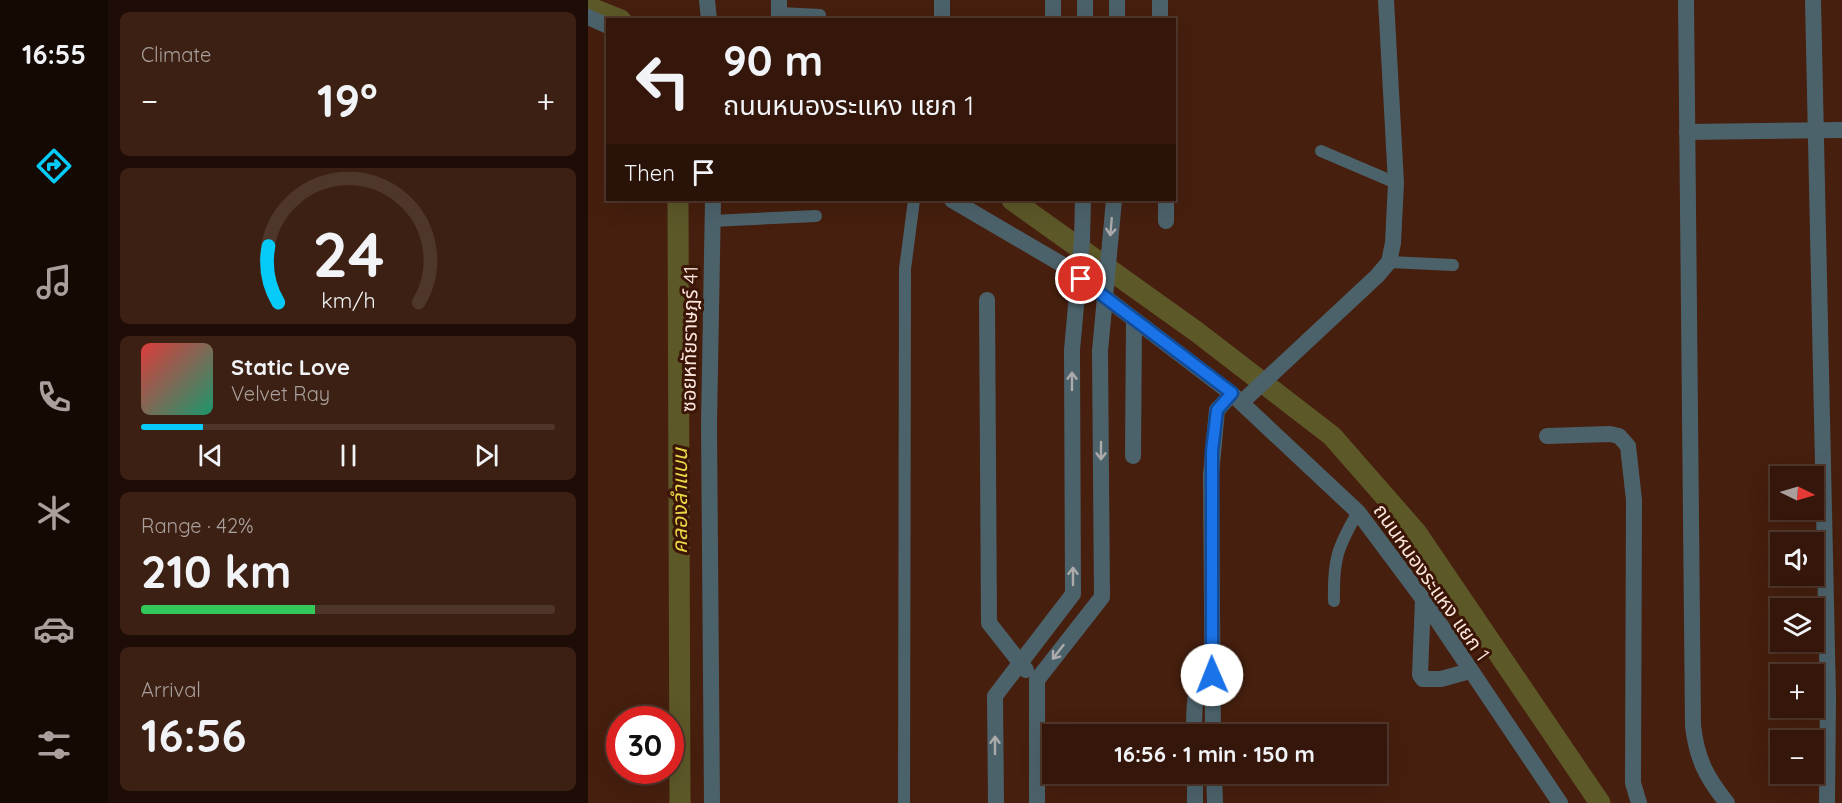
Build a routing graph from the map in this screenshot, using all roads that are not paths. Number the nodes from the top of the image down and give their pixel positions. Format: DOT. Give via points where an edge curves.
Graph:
graph roads {
  1 [pos="707,0"];
  2 [pos="942,0"];
  3 [pos="1053,0"];
  4 [pos="1085,0"];
  5 [pos="1117,0"];
  6 [pos="1160,0"];
  7 [pos="1386,0"];
  8 [pos="1686,0"];
  9 [pos="1813,0"];
  10 [pos="779,11"];
  11 [pos="820,15"];
  12 [pos="588,17"];
  13 [pos="710,18"];
  14 [pos="942,18"];
  15 [pos="1053,18"];
  16 [pos="1085,18"];
  17 [pos="1117,18"];
  18 [pos="1160,18"];
  19 [pos="606,25"];
  20 [pos="1815,130"];
  21 [pos="1842,130"];
  22 [pos="1687,132"];
  23 [pos="1321,152"];
  24 [pos="1396,183"];
  25 [pos="713,201"];
  26 [pos="914,201"];
  27 [pos="954,201"];
  28 [pos="1083,201"];
  29 [pos="1114,201"];
  30 [pos="1166,201"];
  31 [pos="816,216"];
  32 [pos="1166,220"];
  33 [pos="712,221"];
  34 [pos="1389,262"];
  35 [pos="1453,265"];
  36 [pos="987,300"];
  37 [pos="1134,321"];
  38 [pos="1237,398"];
  39 [pos="1547,436"];
  40 [pos="1132,456"];
  41 [pos="1358,512"];
  42 [pos="1423,599"];
  43 [pos="1334,601"];
  44 [pos="1212,655"];
  45 [pos="1019,663"];
  46 [pos="1470,671"];
  47 [pos="1037,680"];
  48 [pos="1194,724"];
  49 [pos="1213,724"];
  50 [pos="1195,784"];
  51 [pos="1214,784"];
  52 [pos="712,803"];
  53 [pos="904,803"];
  54 [pos="996,803"];
  55 [pos="1037,803"];
  56 [pos="1195,803"];
  57 [pos="1215,803"];
  58 [pos="1560,803"];
  59 [pos="1639,803"];
  60 [pos="1727,803"];
  61 [pos="1827,803"];
  1 -- 13 [label="street"];
  2 -- 14 [label="street"];
  3 -- 15 [label="street"];
  4 -- 16 [label="street"];
  5 -- 17 [label="street"];
  6 -- 18 [label="street"];
  7 -- 24 [label="street"];
  8 -- 22 [label="street"];
  9 -- 20 [label="street"];
  10 -- 11 [label="lane"];
  12 -- 19 [label="street"];
  20 -- 21 [label="street"];
  20 -- 22 [label="street"];
  20 -- 61 [label="street"];
  22 -- 60 [label="street" via="1693,726 1696,753 1709,781"];
  23 -- 24 [label="lane"];
  24 -- 34 [label="street"];
  25 -- 33 [label="street, ซอยหทัยราษฎร์ 41"];
  26 -- 53 [label="lane" via="906,269"];
  27 -- 37 [label="street, ถนนหนองระแหง แยก 1" via="1063,265"];
  45 -- 28 [label="street, one-way, bridge" via="1073,594 1072,350"];
  29 -- 47 [label="street, one-way, bridge" via="1100,351 1102,597"];
  30 -- 32 [label="street"];
  31 -- 33 [label="lane"];
  33 -- 52 [label="street, ซอยหทัยราษฎร์ 41"];
  34 -- 35 [label="lane"];
  34 -- 38 [label="street" via="1290,358 1262,383"];
  36 -- 45 [label="street" via="989,623"];
  37 -- 38 [label="street, ถนนหนองระแหง แยก 1"];
  37 -- 40 [label="street"];
  38 -- 41 [label="street, ถนนหนองระแหง แยก 1"];
  38 -- 44 [label="street" via="1217,410 1214,428"];
  39 -- 59 [label="street" via="1610,434 1619,436 1628,446 1634,500 1633,783"];
  41 -- 42 [label="street, ถนนหนองระแหง แยก 1"];
  41 -- 43 [label="lane" via="1333,564"];
  42 -- 46 [label="street, ถนนหนองระแหง แยก 1"];
  42 -- 46 [label="street" via="1420,675 1423,679 1442,679"];
  44 -- 48 [label="street" via="1199,674"];
  44 -- 49 [label="street"];
  45 -- 47 [label="street"];
  54 -- 45 [label="street, one-way" via="995,696"];
  46 -- 58 [label="street, ถนนหนองระแหง แยก 1"];
  47 -- 55 [label="street"];
  50 -- 56 [label="street"];
  51 -- 57 [label="street"];
}
